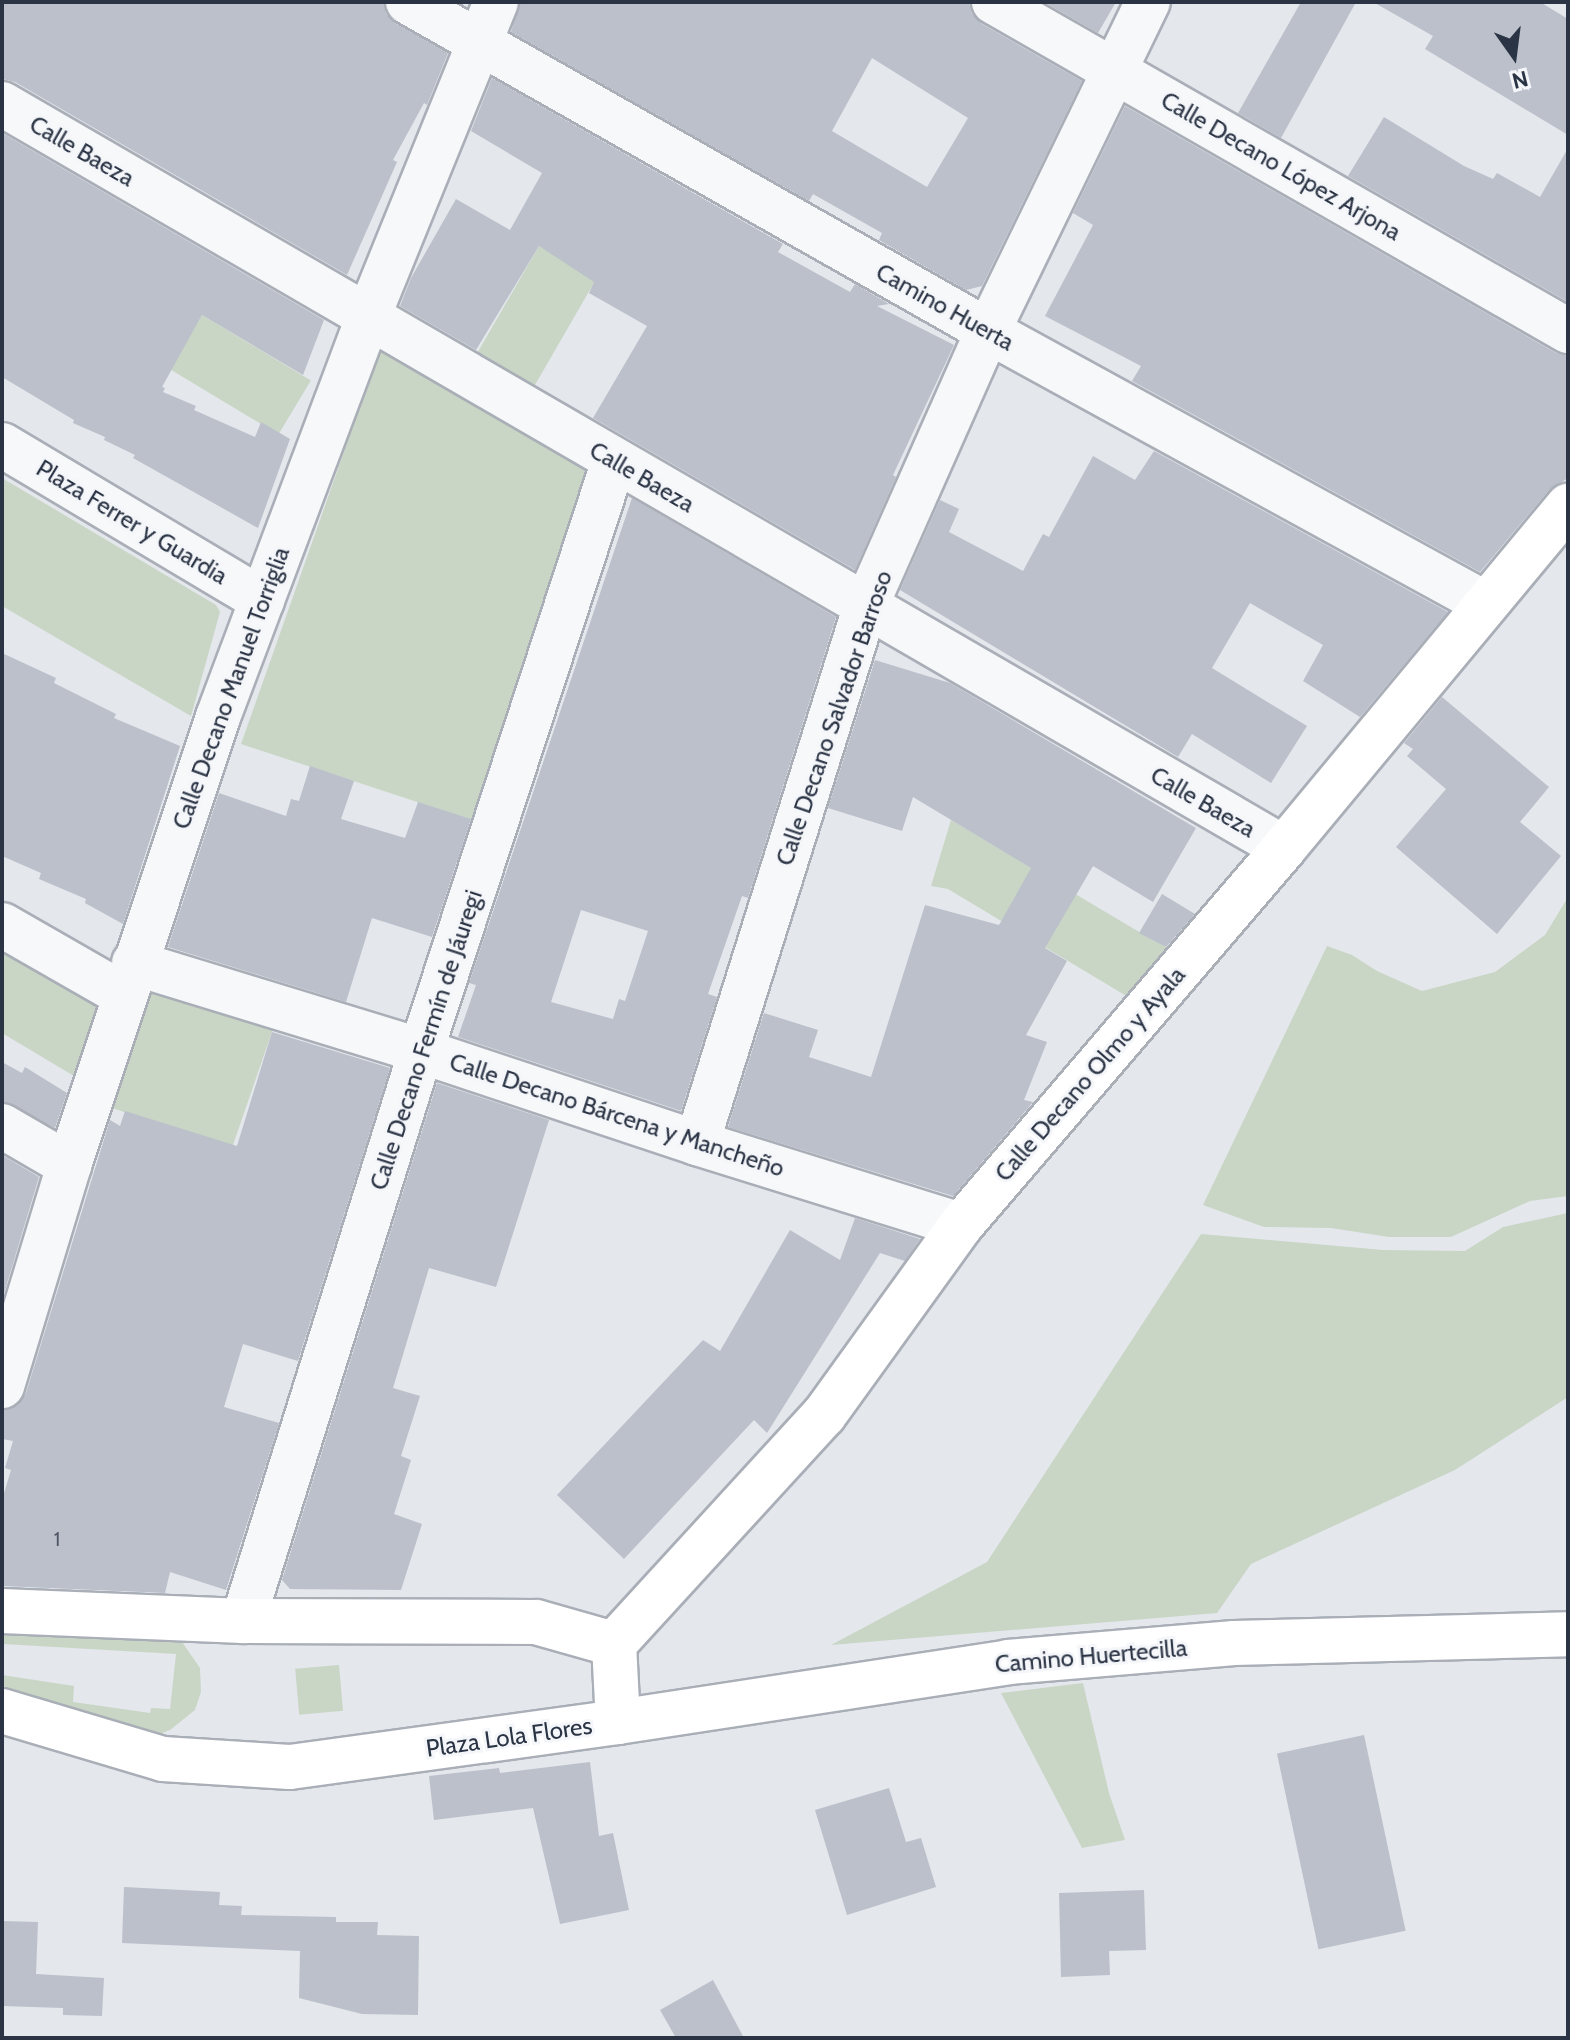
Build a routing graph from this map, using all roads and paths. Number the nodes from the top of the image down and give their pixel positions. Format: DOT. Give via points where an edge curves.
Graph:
graph roads {
  1 [pos="408,2"];
  2 [pos="496,2"];
  3 [pos="994,2"];
  4 [pos="1148,2"];
  5 [pos="479,42"];
  6 [pos="1116,71"];
  7 [pos="2,104"];
  8 [pos="368,317"];
  9 [pos="988,331"];
  10 [pos="1568,331"];
  11 [pos="2,445"];
  12 [pos="614,461"];
  13 [pos="1568,506"];
  14 [pos="262,600"];
  15 [pos="1486,604"];
  16 [pos="865,608"];
  17 [pos="1284,848"];
  18 [pos="2,925"];
  19 [pos="129,979"];
  20 [pos="421,1051"];
  21 [pos="2,1126"];
  22 [pos="697,1143"];
  23 [pos="69,1165"];
  24 [pos="961,1225"];
  25 [pos="6,1359"];
  26 [pos="2,1611"];
  27 [pos="243,1621"];
  28 [pos="1568,1634"];
  29 [pos="614,1644"];
  30 [pos="2,1711"];
  31 [pos="618,1722"];
  1 -- 5 [label="street, Camino Huerta"];
  2 -- 5 [label="street, Calle Decano Manuel Torriglia"];
  3 -- 6 [label="street, Calle Decano López Arjona"];
  4 -- 6 [label="street, Calle Decano Salvador Barroso"];
  5 -- 8 [label="street, Calle Decano Manuel Torriglia"];
  5 -- 9 [label="street, Camino Huerta"];
  6 -- 9 [label="street, Calle Decano Salvador Barroso"];
  6 -- 10 [label="street, Calle Decano López Arjona"];
  7 -- 8 [label="street, Calle Baeza"];
  8 -- 12 [label="street, Calle Baeza"];
  8 -- 14 [label="street, Calle Decano Manuel Torriglia"];
  9 -- 15 [label="street, Camino Huerta"];
  9 -- 16 [label="street, Calle Decano Salvador Barroso"];
  11 -- 14 [label="street, Plaza Ferrer y Guardia"];
  12 -- 16 [label="street, Calle Baeza"];
  12 -- 20 [label="street, Calle Decano Fermín de Jáuregi"];
  13 -- 15 [label="street, Calle Decano Olmo y Ayala"];
  14 -- 19 [label="street, Calle Decano Manuel Torriglia"];
  15 -- 17 [label="street, Calle Decano Olmo y Ayala"];
  16 -- 17 [label="street, Calle Baeza"];
  16 -- 22 [label="street, Calle Decano Salvador Barroso"];
  17 -- 24 [label="street, Calle Decano Olmo y Ayala"];
  18 -- 19 [label="street, Calle Decano Bárcena y Mancheño"];
  19 -- 20 [label="street, Calle Decano Bárcena y Mancheño"];
  19 -- 23 [label="street, Calle Decano Manuel Torriglia"];
  20 -- 22 [label="street, Calle Decano Bárcena y Mancheño"];
  20 -- 27 [label="street, Calle Decano Fermín de Jáuregi"];
  21 -- 23 [label="street"];
  22 -- 24 [label="street, Calle Decano Bárcena y Mancheño"];
  23 -- 25 [label="street, Calle Decano Manuel Torriglia"];
  24 -- 29 [label="street, Calle Decano Olmo y Ayala" via="824,1415"];
  26 -- 27 [label="street"];
  27 -- 29 [label="street" via="536,1622"];
  28 -- 31 [label="street, Camino Huertecilla" via="1234,1643 1008,1662"];
  29 -- 31 [label="street, Plaza Lola Flores"];
  30 -- 31 [label="street, Plaza Lola Flores" via="163,1759 290,1767"];
}
